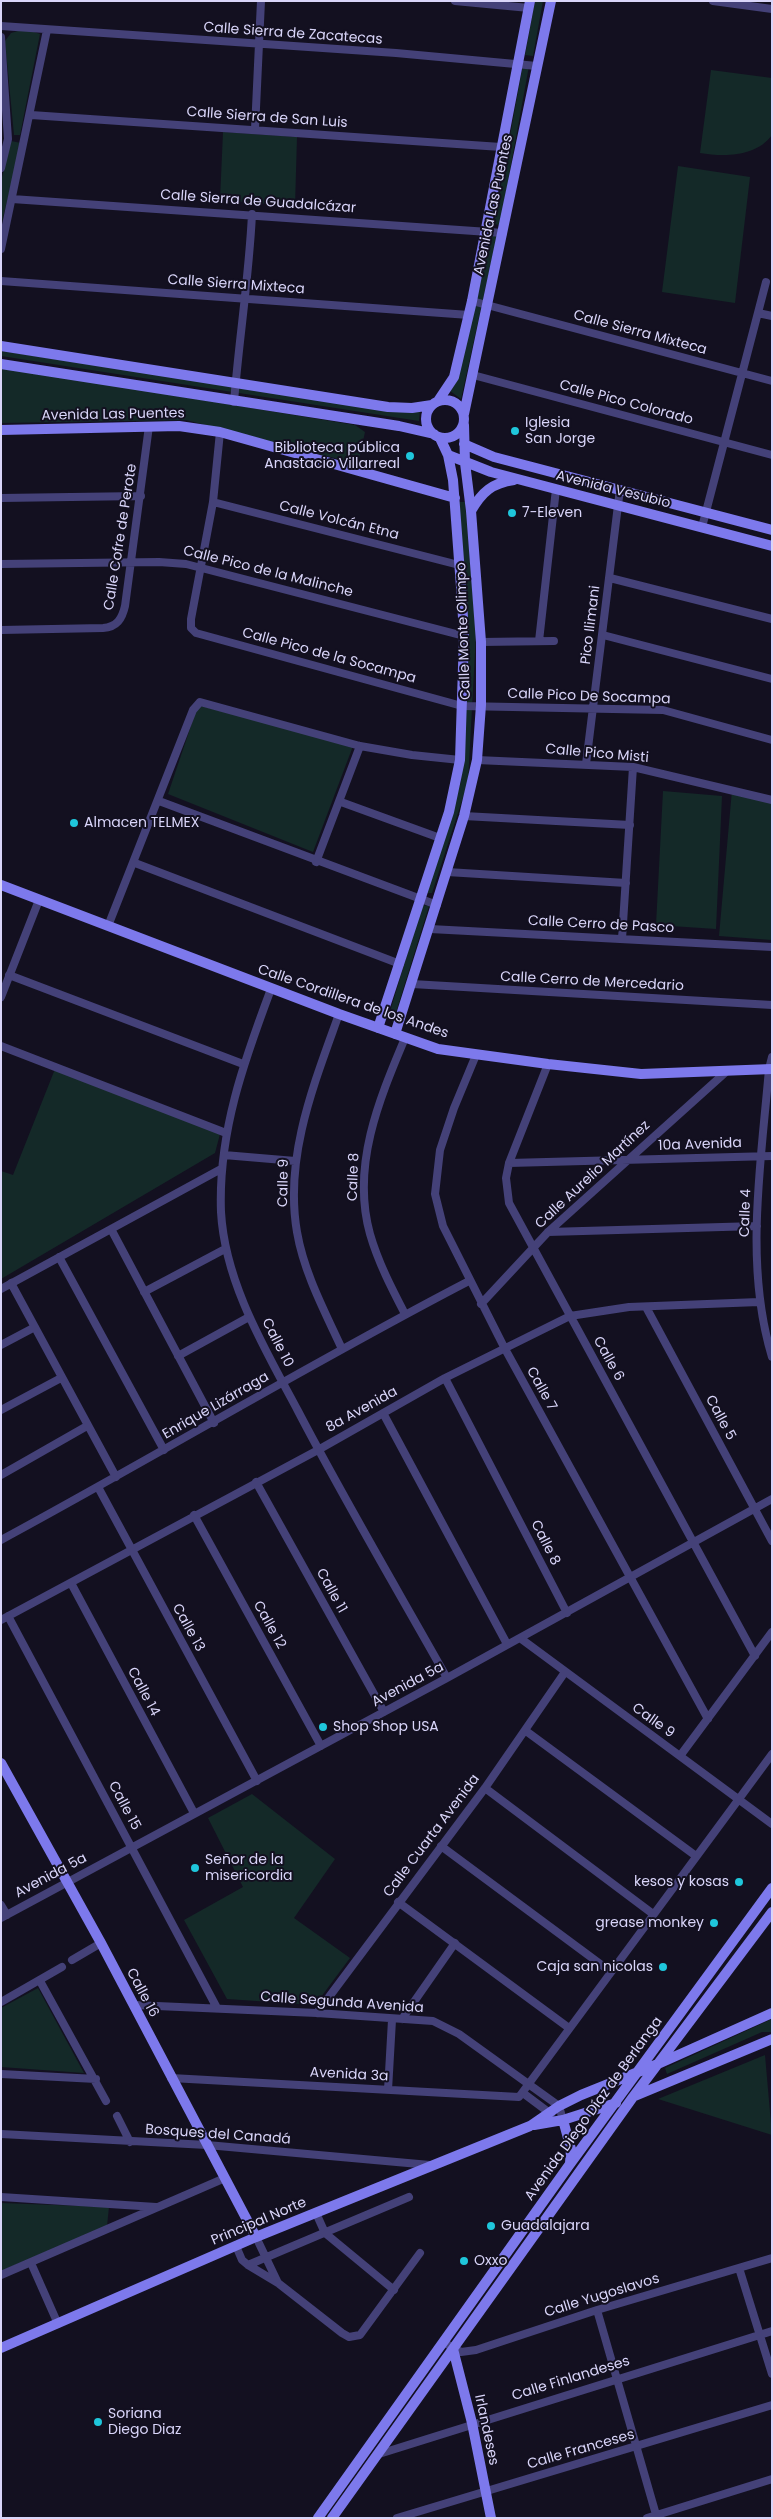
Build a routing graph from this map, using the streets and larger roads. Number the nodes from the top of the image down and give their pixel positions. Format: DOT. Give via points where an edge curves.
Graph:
graph roads {
  1 [pos="261,1"];
  2 [pos="455,1"];
  3 [pos="551,1"];
  4 [pos="713,1"];
  5 [pos="530,4"];
  6 [pos="772,9"];
  7 [pos="1,26"];
  8 [pos="47,30"];
  9 [pos="1,37"];
  10 [pos="260,45"];
  11 [pos="2,48"];
  12 [pos="518,63"];
  13 [pos="537,66"];
  14 [pos="4,105"];
  15 [pos="30,115"];
  16 [pos="255,129"];
  17 [pos="8,139"];
  18 [pos="24,142"];
  19 [pos="501,147"];
  20 [pos="1,166"];
  21 [pos="12,199"];
  22 [pos="252,214"];
  23 [pos="486,230"];
  24 [pos="503,233"];
  25 [pos="1,248"];
  26 [pos="1,281"];
  27 [pos="766,282"];
  28 [pos="246,297"];
  29 [pos="472,301"];
  30 [pos="488,305"];
  31 [pos="758,313"];
  32 [pos="469,315"];
  33 [pos="772,316"];
  34 [pos="1,346"];
  35 [pos="1,364"];
  36 [pos="742,374"];
  37 [pos="474,375"];
  38 [pos="772,381"];
  39 [pos="236,383"];
  40 [pos="234,402"];
  41 [pos="435,403"];
  42 [pos="464,414"];
  43 [pos="464,425"];
  44 [pos="149,426"];
  45 [pos="1,430"];
  46 [pos="220,432"];
  47 [pos="437,436"];
  48 [pos="725,442"];
  49 [pos="464,444"];
  50 [pos="448,455"];
  51 [pos="772,455"];
  52 [pos="465,463"];
  53 [pos="520,480"];
  54 [pos="556,489"];
  55 [pos="620,489"];
  56 [pos="140,496"];
  57 [pos="1,498"];
  58 [pos="455,498"];
  59 [pos="213,502"];
  60 [pos="618,505"];
  61 [pos="471,511"];
  62 [pos="706,512"];
  63 [pos="702,527"];
  64 [pos="772,530"];
  65 [pos="772,546"];
  66 [pos="131,562"];
  67 [pos="1,564"];
  68 [pos="459,565"];
  69 [pos="201,567"];
  70 [pos="610,578"];
  71 [pos="772,619"];
  72 [pos="1,630"];
  73 [pos="603,635"];
  74 [pos="464,636"];
  75 [pos="539,641"];
  76 [pos="554,641"];
  77 [pos="481,642"];
  78 [pos="772,679"];
  79 [pos="462,706"];
  80 [pos="481,706"];
  81 [pos="593,708"];
  82 [pos="772,740"];
  83 [pos="360,746"];
  84 [pos="460,760"];
  85 [pos="476,760"];
  86 [pos="586,764"];
  87 [pos="633,767"];
  88 [pos="772,800"];
  89 [pos="159,801"];
  90 [pos="340,802"];
  91 [pos="464,816"];
  92 [pos="630,825"];
  93 [pos="440,838"];
  94 [pos="316,862"];
  95 [pos="135,863"];
  96 [pos="447,872"];
  97 [pos="626,883"];
  98 [pos="1,885"];
  99 [pos="39,900"];
  100 [pos="421,900"];
  101 [pos="437,905"];
  102 [pos="108,926"];
  103 [pos="430,929"];
  104 [pos="622,939"];
  105 [pos="772,947"];
  106 [pos="400,964"];
  107 [pos="9,975"];
  108 [pos="412,984"];
  109 [pos="271,989"];
  110 [pos="1,996"];
  111 [pos="772,1005"];
  112 [pos="339,1014"];
  113 [pos="378,1028"];
  114 [pos="395,1034"];
  115 [pos="405,1038"];
  116 [pos="1,1046"];
  117 [pos="476,1055"];
  118 [pos="772,1057"];
  119 [pos="243,1064"];
  120 [pos="548,1064"];
  121 [pos="770,1069"];
  122 [pos="727,1071"];
  123 [pos="226,1133"];
  124 [pos="224,1155"];
  125 [pos="761,1156"];
  126 [pos="772,1156"];
  127 [pos="629,1160"];
  128 [pos="295,1161"];
  129 [pos="509,1163"];
  130 [pos="221,1169"];
  131 [pos="757,1226"];
  132 [pos="111,1229"];
  133 [pos="548,1232"];
  134 [pos="225,1249"];
  135 [pos="532,1249"];
  136 [pos="59,1257"];
  137 [pos="469,1281"];
  138 [pos="11,1283"];
  139 [pos="1,1289"];
  140 [pos="144,1292"];
  141 [pos="759,1302"];
  142 [pos="481,1304"];
  143 [pos="646,1307"];
  144 [pos="405,1314"];
  145 [pos="570,1316"];
  146 [pos="249,1317"];
  147 [pos="35,1327"];
  148 [pos="1,1345"];
  149 [pos="504,1347"];
  150 [pos="342,1349"];
  151 [pos="178,1356"];
  152 [pos="772,1357"];
  153 [pos="61,1378"];
  154 [pos="446,1378"];
  155 [pos="282,1382"];
  156 [pos="1,1410"];
  157 [pos="383,1413"];
  158 [pos="214,1423"];
  159 [pos="87,1426"];
  160 [pos="164,1450"];
  161 [pos="318,1450"];
  162 [pos="1,1474"];
  163 [pos="116,1477"];
  164 [pos="256,1482"];
  165 [pos="98,1487"];
  166 [pos="772,1498"];
  167 [pos="754,1508"];
  168 [pos="194,1516"];
  169 [pos="1,1540"];
  170 [pos="772,1541"];
  171 [pos="694,1543"];
  172 [pos="131,1550"];
  173 [pos="630,1577"];
  174 [pos="71,1583"];
  175 [pos="567,1613"];
  176 [pos="5,1618"];
  177 [pos="772,1632"];
  178 [pos="520,1638"];
  179 [pos="507,1644"];
  180 [pos="755,1656"];
  181 [pos="565,1672"];
  182 [pos="446,1678"];
  183 [pos="384,1712"];
  184 [pos="708,1719"];
  185 [pos="526,1732"];
  186 [pos="321,1746"];
  187 [pos="772,1754"];
  188 [pos="680,1756"];
  189 [pos="1,1763"];
  190 [pos="258,1781"];
  191 [pos="485,1788"];
  192 [pos="738,1799"];
  193 [pos="194,1813"];
  194 [pos="772,1824"];
  195 [pos="441,1846"];
  196 [pos="132,1847"];
  197 [pos="696,1856"];
  198 [pos="67,1882"];
  199 [pos="772,1888"];
  200 [pos="398,1902"];
  201 [pos="1,1905"];
  202 [pos="772,1912"];
  203 [pos="653,1914"];
  204 [pos="4,1916"];
  205 [pos="101,1943"];
  206 [pos="455,1943"];
  207 [pos="72,1960"];
  208 [pos="62,1967"];
  209 [pos="611,1972"];
  210 [pos="40,1981"];
  211 [pos="1,2002"];
  212 [pos="134,2005"];
  213 [pos="217,2008"];
  214 [pos="317,2013"];
  215 [pos="772,2013"];
  216 [pos="402,2019"];
  217 [pos="392,2020"];
  218 [pos="569,2028"];
  219 [pos="772,2039"];
  220 [pos="658,2064"];
  221 [pos="638,2072"];
  222 [pos="1,2074"];
  223 [pos="171,2078"];
  224 [pos="96,2080"];
  225 [pos="530,2084"];
  226 [pos="388,2090"];
  227 [pos="523,2093"];
  228 [pos="633,2097"];
  229 [pos="106,2101"];
  230 [pos="616,2104"];
  231 [pos="559,2106"];
  232 [pos="549,2113"];
  233 [pos="117,2116"];
  234 [pos="563,2120"];
  235 [pos="530,2126"];
  236 [pos="1,2134"];
  237 [pos="130,2142"];
  238 [pos="207,2145"];
  239 [pos="570,2164"];
  240 [pos="432,2165"];
  241 [pos="226,2178"];
  242 [pos="1,2197"];
  243 [pos="409,2198"];
  244 [pos="159,2208"];
  245 [pos="316,2213"];
  246 [pos="325,2233"];
  247 [pos="256,2237"];
  248 [pos="236,2246"];
  249 [pos="420,2253"];
  250 [pos="265,2258"];
  251 [pos="772,2258"];
  252 [pos="30,2262"];
  253 [pos="248,2265"];
  254 [pos="739,2268"];
  255 [pos="1,2275"];
  256 [pos="278,2283"];
  257 [pos="394,2290"];
  258 [pos="597,2310"];
  259 [pos="58,2324"];
  260 [pos="772,2331"];
  261 [pos="760,2335"];
  262 [pos="443,2342"];
  263 [pos="1,2348"];
  264 [pos="453,2349"];
  265 [pos="772,2374"];
  266 [pos="617,2378"];
  267 [pos="772,2405"];
  268 [pos="472,2423"];
  269 [pos="637,2447"];
  270 [pos="379,2454"];
  271 [pos="772,2479"];
  272 [pos="485,2490"];
  273 [pos="657,2516"];
  274 [pos="318,2518"];
  275 [pos="332,2518"];
  276 [pos="397,2518"];
  277 [pos="491,2518"];
  278 [pos="647,2518"];
  1 -- 10 [label="street"];
  2 -- 5 [label="street"];
  3 -- 13 [label="street, Avenida Las Puentes"];
  4 -- 6 [label="street"];
  5 -- 12 [label="street, Avenida Las Puentes"];
  7 -- 8 [label="street, Calle Sierra de Zacatecas"];
  8 -- 10 [label="street, Calle Sierra de Zacatecas"];
  8 -- 15 [label="street"];
  9 -- 11 [label="street"];
  10 -- 12 [label="street, Calle Sierra de Zacatecas"];
  10 -- 16 [label="street"];
  11 -- 14 [label="street"];
  12 -- 13 [label="street, Calle Sierra de Zacatecas"];
  12 -- 19 [label="street, Avenida Las Puentes"];
  13 -- 24 [label="street, Avenida Las Puentes"];
  14 -- 17 [label="street"];
  15 -- 16 [label="street, Calle Sierra de San Luis"];
  15 -- 18 [label="street"];
  16 -- 19 [label="street, Calle Sierra de San Luis"];
  17 -- 18 [label="street"];
  17 -- 20 [label="street"];
  18 -- 21 [label="street"];
  19 -- 23 [label="street, Avenida Las Puentes"];
  21 -- 22 [label="street, Calle Sierra de Guadalcázar"];
  21 -- 25 [label="street"];
  22 -- 23 [label="street, Calle Sierra de Guadalcázar"];
  22 -- 28 [label="street"];
  23 -- 24 [label="street, Calle Sierra de Guadalcázar"];
  23 -- 29 [label="street, Avenida Las Puentes"];
  24 -- 30 [label="street, Avenida Las Puentes"];
  26 -- 28 [label="street, Calle Sierra Mixteca"];
  27 -- 31 [label="street"];
  28 -- 32 [label="street, Calle Sierra Mixteca"];
  28 -- 39 [label="street" via="241,316"];
  29 -- 30 [label="street, Calle Sierra Mixteca"];
  29 -- 32 [label="street, Avenida Las Puentes"];
  30 -- 36 [label="street, Calle Sierra Mixteca"];
  30 -- 37 [label="street, Avenida Las Puentes"];
  31 -- 33 [label="street"];
  31 -- 36 [label="street"];
  32 -- 41 [label="street, Avenida Las Puentes" via="454,377"];
  34 -- 39 [label="street"];
  35 -- 40 [label="street, Avenida Las Puentes"];
  36 -- 38 [label="street, Calle Sierra Mixteca"];
  36 -- 48 [label="street"];
  37 -- 42 [label="street, Avenida Las Puentes"];
  37 -- 48 [label="street, Calle Pico Colorado"];
  39 -- 40 [label="street"];
  39 -- 41 [label="street" via="388,407 418,408"];
  40 -- 47 [label="street, Avenida Las Puentes" via="399,426"];
  41 -- 42 [label="street" via="452,401"];
  41 -- 47 [label="street" via="426,416 426,423"];
  42 -- 43 [label="street"];
  43 -- 47 [label="street" via="456,435"];
  43 -- 49 [label="street, Calle Monte Olimpo"];
  44 -- 45 [label="street, Avenida Las Puentes"];
  44 -- 46 [label="street, Avenida Las Puentes"];
  44 -- 56 [label="street, Calle Cofre de Perote"];
  46 -- 58 [label="street, Avenida Las Puentes"];
  46 -- 59 [label="street"];
  47 -- 50 [label="street, Calle Monte Olimpo"];
  48 -- 51 [label="street, Calle Pico Colorado"];
  48 -- 62 [label="street"];
  49 -- 52 [label="street, Calle Monte Olimpo"];
  49 -- 55 [label="street, Avenida Vesubio" via="494,457"];
  50 -- 52 [label="street, Avenida Vesubio"];
  50 -- 58 [label="street, Calle Monte Olimpo"];
  52 -- 53 [label="street, Avenida Vesubio"];
  52 -- 61 [label="street, Calle Monte Olimpo"];
  53 -- 54 [label="street, Avenida Vesubio"];
  53 -- 61 [label="street" via="501,482 488,488"];
  54 -- 60 [label="street, Avenida Vesubio"];
  54 -- 75 [label="street"];
  55 -- 60 [label="street, Pico Ilimani"];
  55 -- 62 [label="street, Avenida Vesubio"];
  56 -- 57 [label="street"];
  56 -- 66 [label="street, Calle Cofre de Perote"];
  58 -- 68 [label="street, Calle Monte Olimpo"];
  59 -- 68 [label="street, Calle Volcán Etna"];
  59 -- 69 [label="street"];
  60 -- 63 [label="street, Avenida Vesubio"];
  60 -- 70 [label="street, Pico Ilimani"];
  61 -- 77 [label="street, Calle Monte Olimpo"];
  62 -- 63 [label="street"];
  62 -- 64 [label="street, Avenida Vesubio"];
  63 -- 65 [label="street, Avenida Vesubio"];
  66 -- 67 [label="street, Calle Pico de la Malinche"];
  66 -- 69 [label="street, Calle Pico de la Malinche" via="172,562"];
  66 -- 72 [label="street, Calle Cofre de Perote" via="124,612 116,625"];
  68 -- 74 [label="street, Calle Monte Olimpo"];
  69 -- 74 [label="street, Calle Pico de la Malinche"];
  69 -- 79 [label="street, Calle Pico de la Socampa" via="191,628 201,635"];
  70 -- 71 [label="street"];
  70 -- 73 [label="street, Pico Ilimani"];
  73 -- 78 [label="street"];
  73 -- 81 [label="street, Pico Ilimani"];
  74 -- 79 [label="street, Calle Monte Olimpo"];
  75 -- 76 [label="street"];
  75 -- 77 [label="street"];
  77 -- 80 [label="street, Calle Monte Olimpo"];
  79 -- 80 [label="street, Calle Pico De Socampa"];
  79 -- 84 [label="street, Calle Monte Olimpo"];
  80 -- 81 [label="street, Calle Pico De Socampa"];
  80 -- 85 [label="street, Calle Monte Olimpo"];
  81 -- 82 [label="street, Calle Pico De Socampa" via="662,710"];
  81 -- 86 [label="street, Pico Ilimani"];
  83 -- 84 [label="street"];
  83 -- 89 [label="street" via="204,702 197,704"];
  83 -- 90 [label="street"];
  84 -- 93 [label="street, Calle Monte Olimpo"];
  85 -- 86 [label="street, Calle Pico Misti"];
  85 -- 91 [label="street, Calle Monte Olimpo"];
  86 -- 87 [label="street, Calle Pico Misti"];
  87 -- 88 [label="street, Calle Pico Misti"];
  87 -- 92 [label="street"];
  89 -- 94 [label="street"];
  89 -- 95 [label="street"];
  90 -- 93 [label="street"];
  90 -- 94 [label="street"];
  91 -- 92 [label="street"];
  91 -- 96 [label="street, Calle Monte Olimpo"];
  92 -- 97 [label="street"];
  93 -- 100 [label="street, Calle Monte Olimpo"];
  94 -- 100 [label="street"];
  95 -- 102 [label="street"];
  95 -- 106 [label="street"];
  96 -- 97 [label="street"];
  96 -- 101 [label="street, Calle Monte Olimpo"];
  97 -- 104 [label="street"];
  98 -- 99 [label="street, Calle Cordillera de los Andes"];
  99 -- 102 [label="street, Calle Cordillera de los Andes"];
  99 -- 107 [label="street"];
  100 -- 101 [label="street"];
  100 -- 106 [label="street, Calle Monte Olimpo"];
  101 -- 103 [label="street, Calle Monte Olimpo"];
  102 -- 109 [label="street, Calle Cordillera de los Andes"];
  103 -- 104 [label="street, Calle Cerro de Pasco"];
  103 -- 108 [label="street, Calle Monte Olimpo"];
  104 -- 105 [label="street, Calle Cerro de Pasco"];
  106 -- 113 [label="street, Calle Monte Olimpo"];
  107 -- 110 [label="street"];
  107 -- 119 [label="street"];
  108 -- 111 [label="street, Calle Cerro de Mercedario"];
  108 -- 114 [label="street, Calle Monte Olimpo"];
  109 -- 112 [label="street, Calle Cordillera de los Andes"];
  109 -- 119 [label="street, Calle 10"];
  112 -- 113 [label="street, Calle Cordillera de los Andes"];
  112 -- 128 [label="street, Calle 9" via="317,1075"];
  113 -- 114 [label="street, Calle Cordillera de los Andes"];
  114 -- 115 [label="street, Calle Cordillera de los Andes"];
  115 -- 117 [label="street, Calle Cordillera de los Andes" via="438,1049"];
  115 -- 144 [label="street, Calle 8" via="371,1128 365,1159 365,1211 370,1234"];
  116 -- 123 [label="street"];
  117 -- 120 [label="street, Calle Cordillera de los Andes"];
  117 -- 137 [label="street, Calle 7" via="442,1142 435,1194 443,1226"];
  118 -- 121 [label="street, Calle 4"];
  119 -- 123 [label="street, Calle 10"];
  120 -- 122 [label="street, Calle Cordillera de los Andes" via="641,1074"];
  120 -- 129 [label="street, Calle 6"];
  121 -- 122 [label="street, Calle Cordillera de los Andes"];
  121 -- 125 [label="street, Calle 4"];
  122 -- 127 [label="street, Calle Aurelio Martínez"];
  123 -- 124 [label="street, Calle 10"];
  124 -- 128 [label="street"];
  124 -- 130 [label="street, Calle 10"];
  125 -- 126 [label="street, 10a Avenida"];
  125 -- 127 [label="street, 10a Avenida"];
  125 -- 131 [label="street, Calle 4"];
  127 -- 129 [label="street, 10a Avenida"];
  127 -- 133 [label="street, Calle Aurelio Martínez"];
  128 -- 150 [label="street, Calle 9" via="294,1196 301,1249"];
  129 -- 135 [label="street, Calle 6" via="506,1178 509,1202"];
  130 -- 132 [label="street"];
  130 -- 134 [label="street, Calle 10"];
  131 -- 133 [label="street"];
  131 -- 141 [label="street, Calle 4"];
  132 -- 136 [label="street"];
  132 -- 140 [label="street"];
  133 -- 135 [label="street, Calle Aurelio Martínez"];
  134 -- 140 [label="street"];
  134 -- 146 [label="street, Calle 10"];
  135 -- 142 [label="street, Calle Aurelio Martínez"];
  135 -- 145 [label="street, Calle 6"];
  136 -- 138 [label="street"];
  136 -- 160 [label="street"];
  137 -- 142 [label="street, Calle 7"];
  137 -- 144 [label="street, Enrique Lizárraga"];
  138 -- 139 [label="street"];
  138 -- 147 [label="street"];
  140 -- 151 [label="street"];
  141 -- 143 [label="street, 8a Avenida"];
  141 -- 152 [label="street, Calle 4"];
  142 -- 149 [label="street, Calle 7"];
  143 -- 145 [label="street, 8a Avenida"];
  143 -- 167 [label="street, Calle 5"];
  144 -- 150 [label="street, Enrique Lizárraga"];
  145 -- 149 [label="street, 8a Avenida"];
  145 -- 171 [label="street, Calle 6"];
  146 -- 151 [label="street"];
  146 -- 155 [label="street, Calle 10"];
  147 -- 148 [label="street"];
  147 -- 153 [label="street"];
  149 -- 154 [label="street, 8a Avenida"];
  149 -- 173 [label="street, Calle 7"];
  150 -- 155 [label="street, Enrique Lizárraga"];
  151 -- 158 [label="street"];
  153 -- 156 [label="street"];
  153 -- 159 [label="street"];
  154 -- 157 [label="street, 8a Avenida"];
  154 -- 175 [label="street, Calle 8"];
  155 -- 158 [label="street, Enrique Lizárraga"];
  155 -- 161 [label="street, Calle 10"];
  157 -- 161 [label="street, 8a Avenida"];
  157 -- 179 [label="street"];
  158 -- 160 [label="street, Enrique Lizárraga"];
  159 -- 162 [label="street"];
  159 -- 163 [label="street"];
  160 -- 163 [label="street, Enrique Lizárraga"];
  161 -- 164 [label="street, 8a Avenida"];
  161 -- 182 [label="street, Calle 10"];
  163 -- 165 [label="street, Enrique Lizárraga"];
  164 -- 168 [label="street, 8a Avenida"];
  164 -- 183 [label="street, Calle 11"];
  165 -- 169 [label="street, Enrique Lizárraga"];
  165 -- 172 [label="street, Calle 13"];
  166 -- 167 [label="street, Avenida 5a"];
  167 -- 170 [label="street, Calle 5"];
  167 -- 171 [label="street, Avenida 5a"];
  168 -- 172 [label="street, 8a Avenida"];
  168 -- 186 [label="street, Calle 12"];
  171 -- 173 [label="street, Avenida 5a"];
  171 -- 180 [label="street, Calle 6"];
  172 -- 174 [label="street, 8a Avenida"];
  172 -- 190 [label="street, Calle 13"];
  173 -- 175 [label="street, Avenida 5a"];
  173 -- 184 [label="street, Calle 7"];
  174 -- 176 [label="street, 8a Avenida"];
  174 -- 193 [label="street, Calle 14"];
  175 -- 178 [label="street, Avenida 5a"];
  176 -- 196 [label="street, Calle 15"];
  177 -- 180 [label="street"];
  178 -- 179 [label="street, Avenida 5a"];
  178 -- 181 [label="street, Calle 9"];
  179 -- 182 [label="street, Avenida 5a"];
  180 -- 184 [label="street"];
  181 -- 185 [label="street, Calle Cuarta Avenida"];
  181 -- 188 [label="street, Calle 9"];
  182 -- 183 [label="street, Avenida 5a"];
  183 -- 186 [label="street, Avenida 5a"];
  184 -- 188 [label="street"];
  185 -- 191 [label="street, Calle Cuarta Avenida"];
  185 -- 197 [label="street"];
  186 -- 190 [label="street, Avenida 5a"];
  187 -- 192 [label="street"];
  188 -- 192 [label="street, Calle 9"];
  189 -- 198 [label="street, Calle 16"];
  190 -- 193 [label="street, Avenida 5a"];
  191 -- 195 [label="street, Calle Cuarta Avenida"];
  191 -- 203 [label="street"];
  192 -- 194 [label="street, Calle 9"];
  192 -- 197 [label="street"];
  193 -- 196 [label="street, Avenida 5a"];
  195 -- 200 [label="street, Calle Cuarta Avenida"];
  195 -- 209 [label="street"];
  196 -- 198 [label="street, Avenida 5a"];
  196 -- 213 [label="street, Calle 15"];
  197 -- 203 [label="street"];
  198 -- 204 [label="street, Avenida 5a"];
  198 -- 205 [label="street, Calle 16"];
  199 -- 221 [label="street, Avenida Diego Díaz de Berlanga"];
  200 -- 206 [label="street"];
  200 -- 214 [label="street, Calle Cuarta Avenida"];
  201 -- 204 [label="street"];
  202 -- 220 [label="street, Avenida Diego Díaz de Berlanga"];
  203 -- 209 [label="street"];
  205 -- 207 [label="street"];
  205 -- 212 [label="street, Calle 16"];
  206 -- 216 [label="street"];
  206 -- 218 [label="street"];
  208 -- 210 [label="street"];
  209 -- 218 [label="street"];
  210 -- 211 [label="street"];
  210 -- 224 [label="street"];
  212 -- 213 [label="street, Calle Segunda Avenida"];
  212 -- 223 [label="street, Calle 16"];
  213 -- 214 [label="street, Calle Segunda Avenida"];
  214 -- 217 [label="street, Calle Segunda Avenida"];
  215 -- 220 [label="street, Principal Norte"];
  216 -- 217 [label="street, Calle Segunda Avenida"];
  216 -- 225 [label="street, Calle Segunda Avenida" via="442,2024"];
  217 -- 226 [label="street"];
  218 -- 225 [label="street"];
  219 -- 228 [label="street, Principal Norte"];
  220 -- 221 [label="street, Principal Norte"];
  220 -- 228 [label="street, Avenida Diego Díaz de Berlanga"];
  221 -- 230 [label="street, Avenida Diego Díaz de Berlanga"];
  221 -- 231 [label="street, Principal Norte"];
  222 -- 224 [label="street"];
  223 -- 226 [label="street, Avenida 3a"];
  223 -- 238 [label="street, Calle 16"];
  224 -- 229 [label="street"];
  225 -- 227 [label="street"];
  225 -- 231 [label="street, Calle Segunda Avenida"];
  226 -- 227 [label="street, Avenida 3a" via="515,2098"];
  227 -- 232 [label="street"];
  228 -- 230 [label="street, Principal Norte"];
  228 -- 264 [label="street, Avenida Diego Díaz de Berlanga"];
  230 -- 234 [label="street, Principal Norte"];
  230 -- 239 [label="street, Avenida Diego Díaz de Berlanga"];
  231 -- 232 [label="street, Principal Norte"];
  231 -- 234 [label="street"];
  232 -- 234 [label="street"];
  232 -- 235 [label="street, Principal Norte"];
  233 -- 237 [label="street"];
  234 -- 235 [label="street, Principal Norte"];
  234 -- 239 [label="street" via="572,2149"];
  235 -- 240 [label="street, Principal Norte"];
  236 -- 237 [label="street, Bosques del Canadá"];
  237 -- 238 [label="street, Bosques del Canadá"];
  238 -- 240 [label="street, Bosques del Canadá"];
  238 -- 241 [label="street, Calle 16"];
  239 -- 262 [label="street, Avenida Diego Díaz de Berlanga"];
  240 -- 245 [label="street, Principal Norte"];
  241 -- 244 [label="street"];
  241 -- 247 [label="street, Calle 16"];
  242 -- 244 [label="street"];
  243 -- 246 [label="street"];
  244 -- 252 [label="street"];
  245 -- 246 [label="street"];
  245 -- 247 [label="street, Principal Norte"];
  246 -- 250 [label="street"];
  246 -- 257 [label="street"];
  247 -- 248 [label="street, Principal Norte"];
  247 -- 250 [label="street"];
  248 -- 253 [label="street"];
  248 -- 259 [label="street, Principal Norte"];
  249 -- 257 [label="street"];
  250 -- 253 [label="street"];
  250 -- 256 [label="street"];
  251 -- 254 [label="street, Calle Yugoslavos"];
  252 -- 255 [label="street"];
  252 -- 259 [label="street"];
  253 -- 256 [label="street"];
  254 -- 258 [label="street, Calle Yugoslavos"];
  254 -- 261 [label="street"];
  256 -- 257 [label="street" via="349,2337 360,2335"];
  258 -- 264 [label="street, Calle Yugoslavos" via="476,2350"];
  258 -- 266 [label="street"];
  259 -- 263 [label="street, Principal Norte"];
  260 -- 261 [label="street, Calle Finlandeses"];
  261 -- 265 [label="street"];
  261 -- 266 [label="street, Calle Finlandeses"];
  262 -- 264 [label="street"];
  262 -- 274 [label="street, Avenida Diego Díaz de Berlanga"];
  264 -- 268 [label="street, Irlandeses"];
  264 -- 270 [label="street, Avenida Diego Díaz de Berlanga"];
  266 -- 268 [label="street, Calle Finlandeses"];
  266 -- 269 [label="street"];
  267 -- 269 [label="street, Calle Franceses"];
  268 -- 270 [label="street, Calle Finlandeses"];
  268 -- 272 [label="street, Irlandeses"];
  269 -- 272 [label="street, Calle Franceses"];
  269 -- 273 [label="street"];
  270 -- 275 [label="street, Avenida Diego Díaz de Berlanga"];
  271 -- 273 [label="street"];
  272 -- 276 [label="street, Calle Franceses"];
  272 -- 277 [label="street, Irlandeses"];
  273 -- 278 [label="street"];
}
